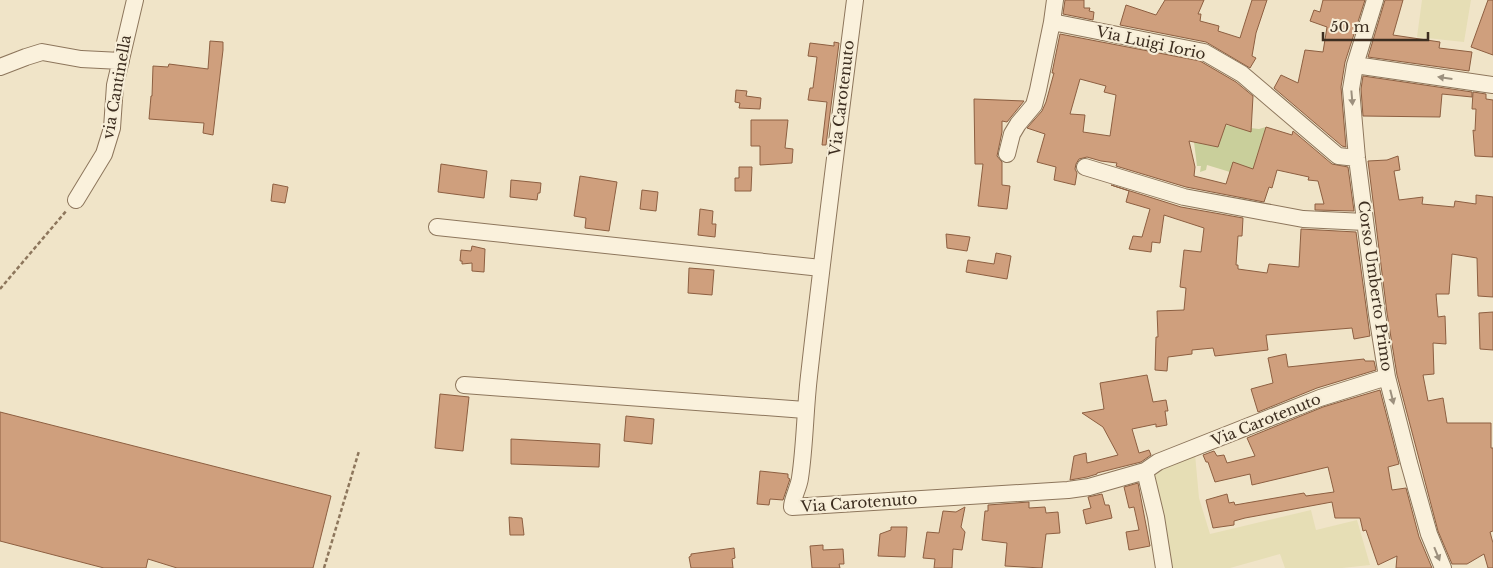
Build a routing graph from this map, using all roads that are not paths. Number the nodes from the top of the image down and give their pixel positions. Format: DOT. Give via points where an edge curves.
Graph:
graph roads {
  1 [pos="135,0"];
  2 [pos="855,0"];
  3 [pos="1055,0"];
  4 [pos="1375,0"];
  5 [pos="1052,22"];
  6 [pos="120,62"];
  7 [pos="1355,65"];
  8 [pos="0,67"];
  9 [pos="1493,85"];
  10 [pos="1007,154"];
  11 [pos="1357,158"];
  12 [pos="1085,167"];
  13 [pos="76,200"];
  14 [pos="1365,222"];
  15 [pos="437,227"];
  16 [pos="821,268"];
  17 [pos="1387,376"];
  18 [pos="464,385"];
  19 [pos="805,410"];
  20 [pos="1145,471"];
  21 [pos="1164,568"];
  22 [pos="1443,568"];
  1 -- 6 [label="street, via Cantinella"];
  2 -- 16 [label="street, Via Carotenuto"];
  3 -- 5 [label="street"];
  4 -- 7 [label="street, Corso Umberto Primo"];
  5 -- 10 [label="street" via="1034,105 1012,134"];
  5 -- 11 [label="street, Via Luigi Iorio" via="1204,52 1242,74 1338,156"];
  6 -- 8 [label="street" via="42,52"];
  6 -- 13 [label="street, via Cantinella" via="112,128 104,154"];
  9 -- 7 [label="street, one-way"];
  7 -- 11 [label="street, Corso Umberto Primo, one-way" via="1351,89"];
  11 -- 14 [label="street, Corso Umberto Primo"];
  12 -- 14 [label="street" via="1184,197 1302,219"];
  14 -- 17 [label="street, Corso Umberto Primo"];
  15 -- 16 [label="street"];
  16 -- 19 [label="street, Via Carotenuto"];
  17 -- 20 [label="street, Via Carotenuto" via="1320,398 1158,462"];
  17 -- 22 [label="street, Corso Umberto Primo, one-way" via="1429,534"];
  18 -- 19 [label="street"];
  19 -- 20 [label="street, Via Carotenuto" via="800,478 792,507 1068,490"];
  20 -- 21 [label="street"];
}
